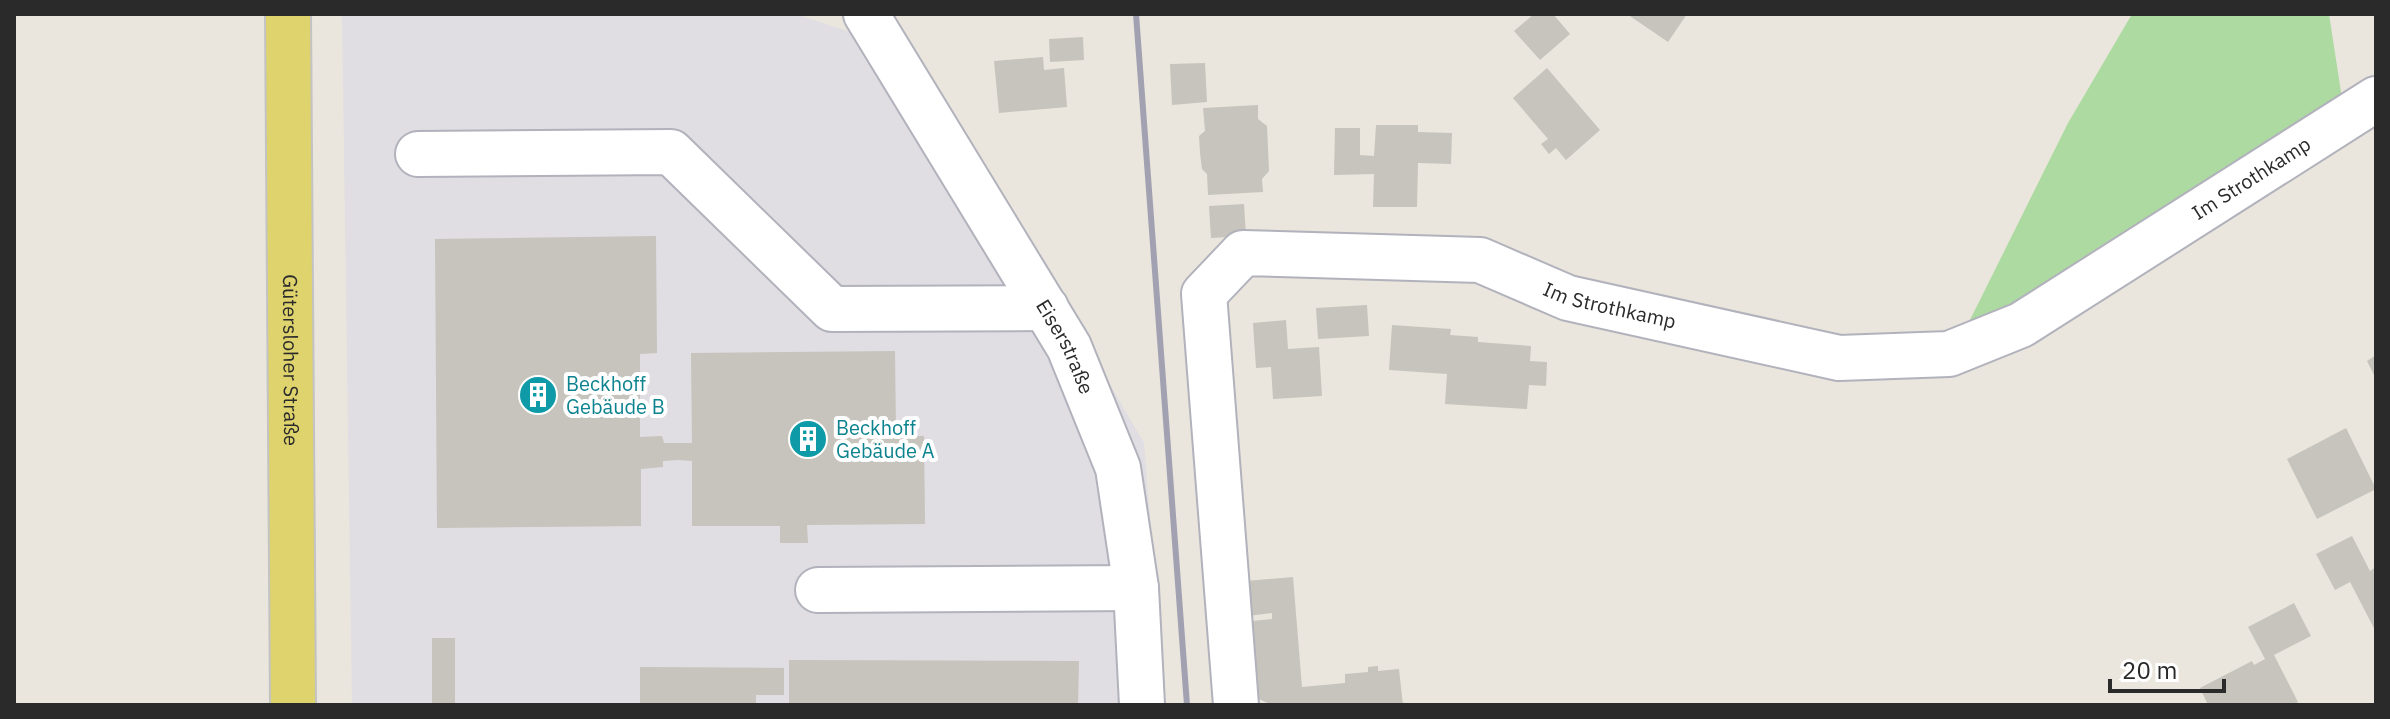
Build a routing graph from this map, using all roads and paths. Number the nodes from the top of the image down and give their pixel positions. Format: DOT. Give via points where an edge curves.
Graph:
graph roads {
  1 [pos="288,14"];
  2 [pos="860,18"];
  3 [pos="2376,99"];
  4 [pos="418,154"];
  5 [pos="1046,308"];
  6 [pos="1136,588"];
  7 [pos="818,590"];
  8 [pos="293,705"];
  9 [pos="1142,705"];
  10 [pos="1236,705"];
  1 -- 8 [label="main road, Gütersloher Straße"];
  2 -- 5 [label="street, Eiserstraße"];
  3 -- 10 [label="street, Im Strothkamp" via="2021,325 1949,354 1839,358 1568,298 1480,260 1243,253 1204,294"];
  4 -- 5 [label="street" via="671,152 832,309"];
  5 -- 6 [label="street, Eiserstraße" via="1069,347 1118,468"];
  6 -- 7 [label="street"];
  6 -- 9 [label="street, Eiserstraße"];
}
